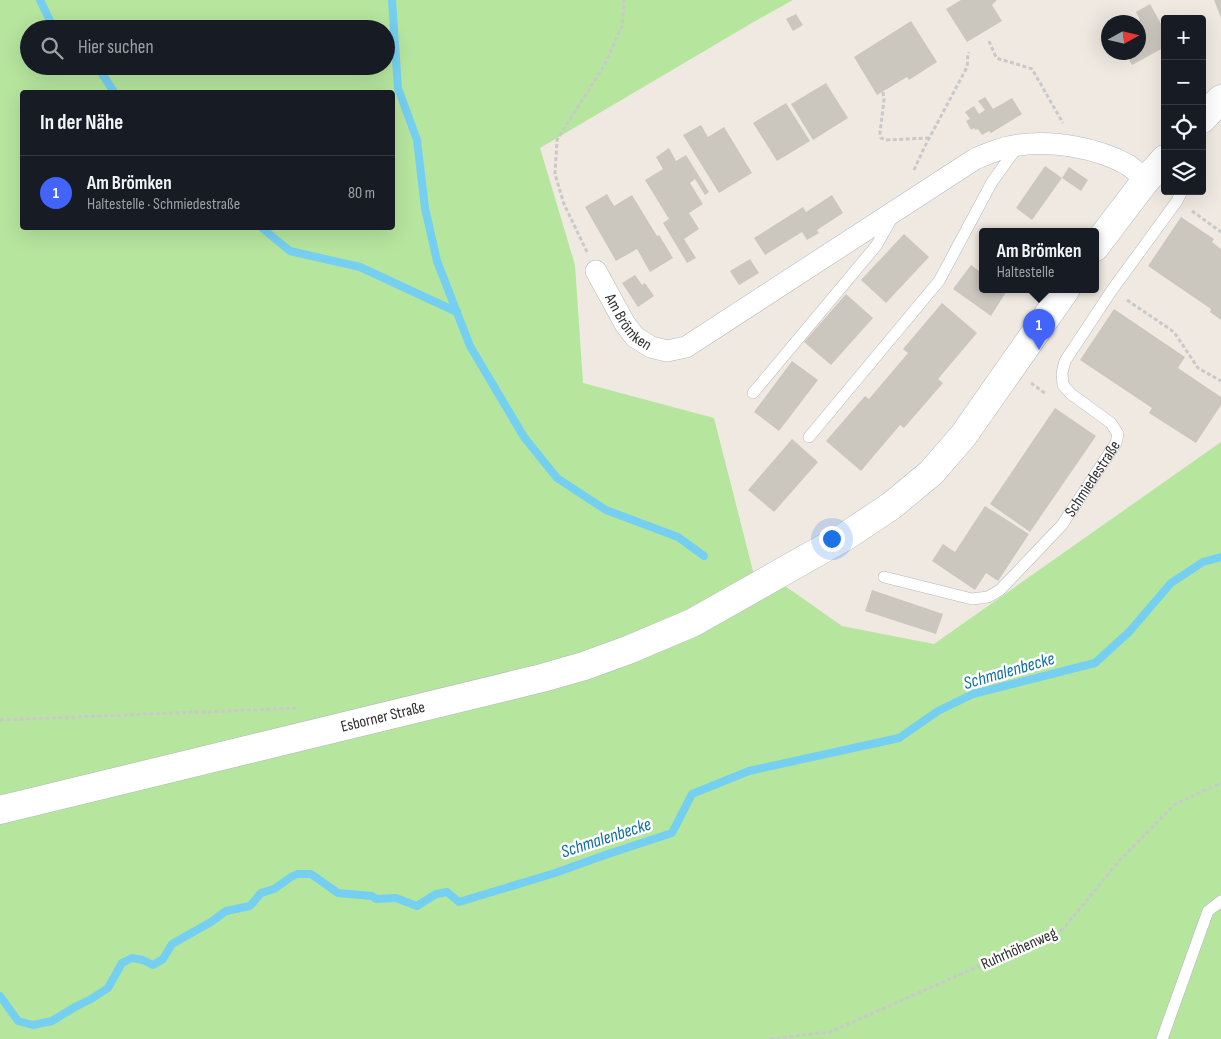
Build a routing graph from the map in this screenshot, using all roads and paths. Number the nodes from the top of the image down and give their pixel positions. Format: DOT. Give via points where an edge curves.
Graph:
graph roads {
  1 [pos="624,0"];
  2 [pos="989,41"];
  3 [pos="969,52"];
  4 [pos="883,92"];
  5 [pos="1221,99"];
  6 [pos="1206,115"];
  7 [pos="1065,126"];
  8 [pos="929,138"];
  9 [pos="1019,144"];
  10 [pos="1161,163"];
  11 [pos="1146,180"];
  12 [pos="1179,196"];
  13 [pos="901,207"];
  14 [pos="1221,232"];
  15 [pos="1099,242"];
  16 [pos="596,271"];
  17 [pos="1112,290"];
  18 [pos="1063,293"];
  19 [pos="1221,381"];
  20 [pos="754,393"];
  21 [pos="809,437"];
  22 [pos="884,577"];
  23 [pos="299,708"];
  24 [pos="0,720"];
  25 [pos="1221,783"];
  26 [pos="0,810"];
  27 [pos="1221,901"];
  28 [pos="770,1039"];
  29 [pos="1162,1039"];
  1 -- 16 [label="path" via="622,26 605,64 557,140 555,174 564,204"];
  2 -- 7 [label="path" via="999,59 1032,69"];
  3 -- 8 [label="path" via="968,64"];
  4 -- 8 [label="path" via="881,138"];
  5 -- 6 [label="main road"];
  8 -- 13 [label="path"];
  9 -- 11 [label="street, Am Brömken" via="1056,144 1094,152 1129,166"];
  9 -- 13 [label="street, Am Brömken" via="975,159"];
  9 -- 21 [label="lane" via="992,182 939,281"];
  10 -- 11 [label="main road"];
  11 -- 15 [label="main road"];
  12 -- 14 [label="path"];
  12 -- 17 [label="lane, Schmiedestraße"];
  13 -- 16 [label="street, Am Brömken" via="686,347 666,351 651,347 635,337"];
  13 -- 20 [label="lane" via="876,246"];
  17 -- 19 [label="path" via="1174,332 1198,368"];
  17 -- 22 [label="lane, Schmiedestraße" via="1064,361 1062,374 1063,385 1071,394 1111,423 1118,434 1062,525 1000,590 988,597 972,599"];
  18 -- 26 [label="main road, Esborner Straße" via="963,436 930,473 891,506 846,536 692,623 628,650 542,678"];
  23 -- 24 [label="path"];
  25 -- 28 [label="path, Ruhrhöhenweg" via="1175,804 1120,860 1063,929 830,1032"];
  27 -- 29 [label="lane" via="1208,911"];
}
